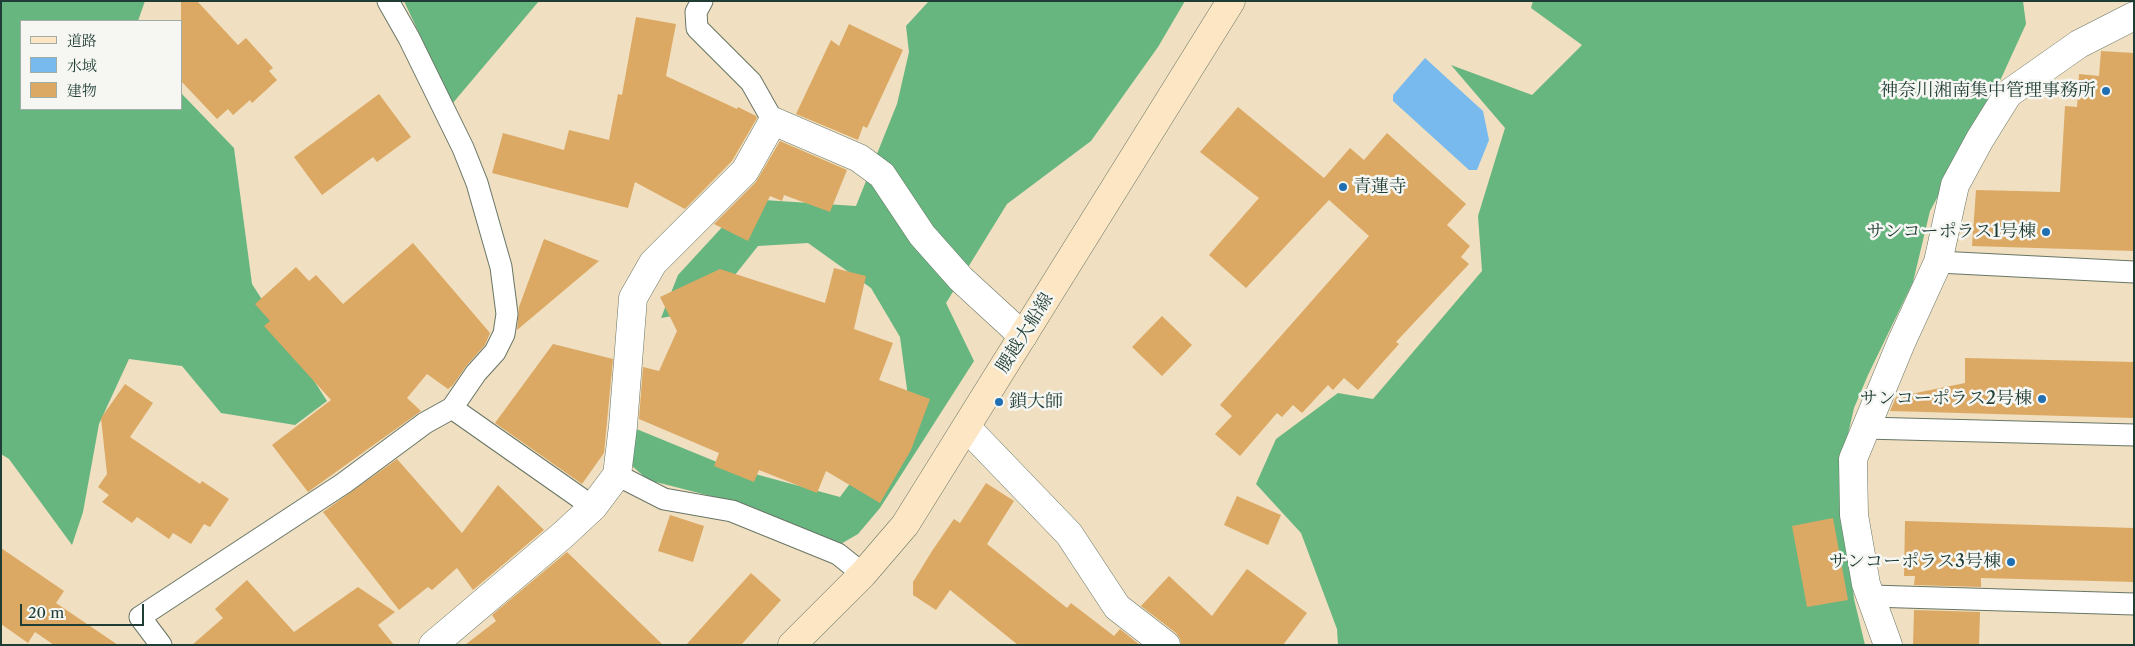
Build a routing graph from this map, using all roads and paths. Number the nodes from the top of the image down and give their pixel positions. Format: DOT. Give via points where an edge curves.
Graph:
graph roads {
  1 [pos="388,1"];
  2 [pos="702,1"];
  3 [pos="1231,1"];
  4 [pos="2134,16"];
  5 [pos="773,121"];
  6 [pos="1938,262"];
  7 [pos="2134,272"];
  8 [pos="1023,336"];
  9 [pos="452,408"];
  10 [pos="967,428"];
  11 [pos="1865,428"];
  12 [pos="2134,435"];
  13 [pos="617,475"];
  14 [pos="593,507"];
  15 [pos="863,574"];
  16 [pos="1871,596"];
  17 [pos="2134,604"];
  18 [pos="161,645"];
  19 [pos="433,645"];
  20 [pos="792,645"];
  21 [pos="1166,645"];
  22 [pos="1888,645"];
  1 -- 9 [label="lane" via="410,38 463,148 477,183 501,267 507,314 504,334 495,352"];
  2 -- 5 [label="lane" via="696,12 697,28 751,82"];
  3 -- 8 [label="main road, 腰越大船線"];
  4 -- 6 [label="street" via="2079,44 2008,94 1955,185"];
  5 -- 8 [label="street" via="859,158 882,175 929,243 961,279"];
  5 -- 13 [label="street" via="744,171 653,263 633,298"];
  6 -- 7 [label="lane"];
  6 -- 11 [label="street"];
  8 -- 10 [label="main road, 腰越大船線"];
  9 -- 14 [label="lane"];
  9 -- 18 [label="lane" via="140,617"];
  10 -- 15 [label="main road, 腰越大船線" via="905,525"];
  10 -- 21 [label="street" via="1069,534 1117,607"];
  11 -- 12 [label="lane"];
  11 -- 16 [label="street" via="1853,458 1854,515"];
  13 -- 14 [label="street"];
  13 -- 15 [label="lane" via="664,499 732,511 838,554"];
  14 -- 19 [label="street"];
  15 -- 20 [label="main road, 腰越大船線"];
  16 -- 17 [label="lane"];
  16 -- 22 [label="street"];
}
